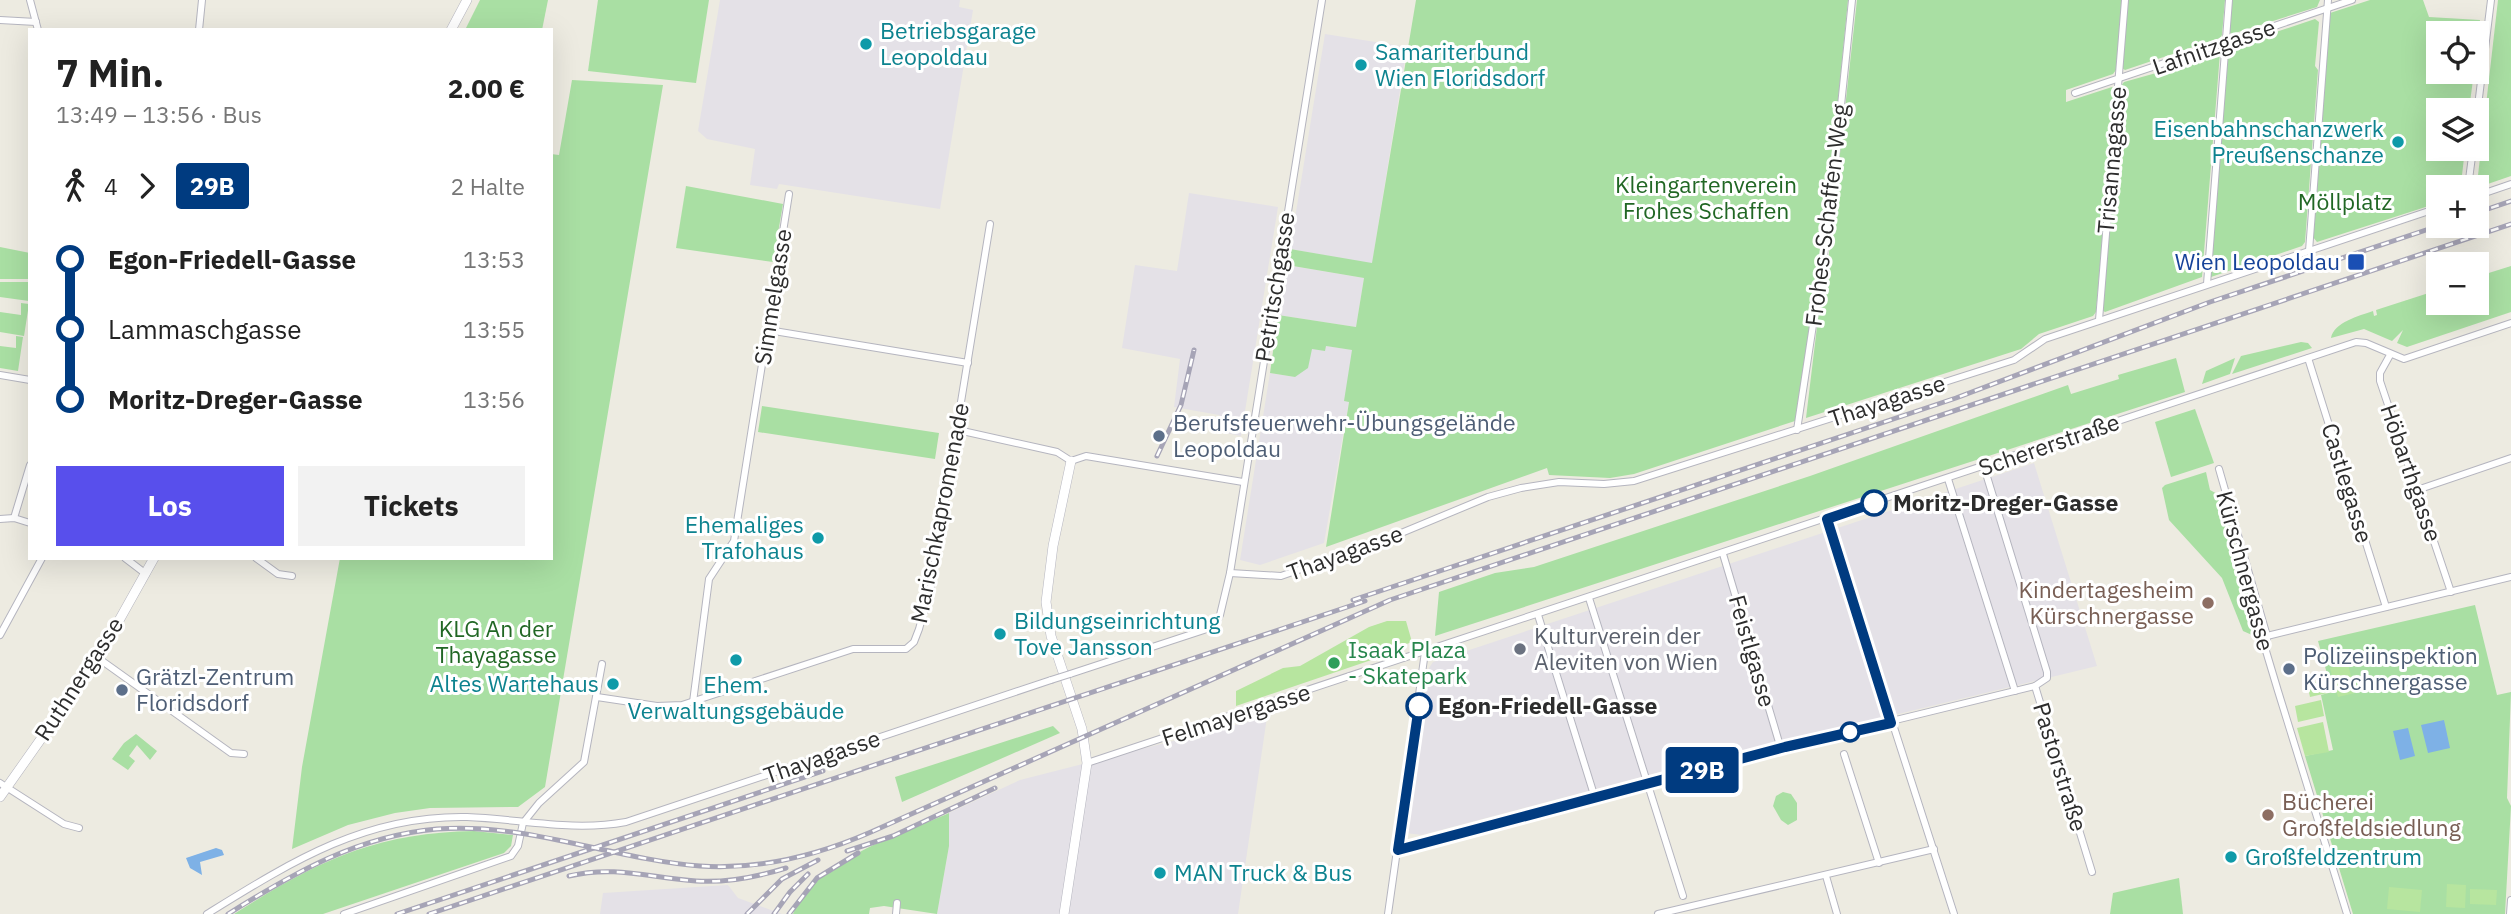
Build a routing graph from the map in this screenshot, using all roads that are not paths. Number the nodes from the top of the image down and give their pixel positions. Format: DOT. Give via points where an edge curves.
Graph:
graph roads {
  1 [pos="30,0"];
  2 [pos="202,0"];
  3 [pos="467,0"];
  4 [pos="1322,0"];
  5 [pos="1852,0"];
  6 [pos="2125,0"];
  7 [pos="2229,0"];
  8 [pos="2328,0"];
  9 [pos="2352,0"];
  10 [pos="2491,0"];
  11 [pos="2326,9"];
  12 [pos="0,20"];
  13 [pos="36,22"];
  14 [pos="38,28"];
  15 [pos="200,28"];
  16 [pos="452,28"];
  17 [pos="2225,44"];
  18 [pos="2119,79"];
  19 [pos="2075,93"];
  20 [pos="2479,98"];
  21 [pos="2511,184"];
  22 [pos="2489,192"];
  23 [pos="789,194"];
  24 [pos="2426,212"];
  25 [pos="990,225"];
  26 [pos="2309,251"];
  27 [pos="2207,284"];
  28 [pos="2099,320"];
  29 [pos="2511,323"];
  30 [pos="768,330"];
  31 [pos="2390,355"];
  32 [pos="2308,358"];
  33 [pos="968,363"];
  34 [pos="0,375"];
  35 [pos="28,380"];
  36 [pos="958,430"];
  37 [pos="1797,430"];
  38 [pos="2511,458"];
  39 [pos="1071,461"];
  40 [pos="1984,467"];
  41 [pos="2219,469"];
  42 [pos="28,472"];
  43 [pos="1948,479"];
  44 [pos="1243,482"];
  45 [pos="2417,490"];
  46 [pos="14,518"];
  47 [pos="0,519"];
  48 [pos="1827,519"];
  49 [pos="28,522"];
  50 [pos="1723,554"];
  51 [pos="42,560"];
  52 [pos="128,560"];
  53 [pos="154,560"];
  54 [pos="259,560"];
  55 [pos="1230,573"];
  56 [pos="145,574"];
  57 [pos="292,576"];
  58 [pos="2511,577"];
  59 [pos="2451,592"];
  60 [pos="1589,598"];
  61 [pos="2386,607"];
  62 [pos="1538,615"];
  63 [pos="0,635"];
  64 [pos="2267,636"];
  65 [pos="1425,652"];
  66 [pos="98,658"];
  67 [pos="602,664"];
  68 [pos="2035,686"];
  69 [pos="2015,691"];
  70 [pos="597,697"];
  71 [pos="693,702"];
  72 [pos="1891,723"];
  73 [pos="1781,749"];
  74 [pos="244,754"];
  75 [pos="1844,754"];
  76 [pos="1087,763"];
  77 [pos="4,784"];
  78 [pos="1646,785"];
  79 [pos="0,797"];
  80 [pos="1595,799"];
  81 [pos="523,823"];
  82 [pos="79,828"];
  83 [pos="1934,849"];
  84 [pos="1398,850"];
  85 [pos="1879,863"];
  86 [pos="2092,872"];
  87 [pos="1826,876"];
  88 [pos="1684,896"];
  89 [pos="2511,900"];
  90 [pos="897,903"];
  91 [pos="1691,910"];
  92 [pos="207,914"];
  93 [pos="344,914"];
  94 [pos="896,914"];
  95 [pos="1064,914"];
  96 [pos="1388,914"];
  97 [pos="1658,914"];
  98 [pos="1837,914"];
  99 [pos="1954,914"];
  100 [pos="2347,914"];
  101 [pos="2510,914"];
  1 -- 13 [label="street"];
  2 -- 15 [label="street"];
  3 -- 16 [label="street"];
  4 -- 44 [label="street, Petritschgasse"];
  5 -- 37 [label="street, Frohes-Schaffen-Weg" via="1829,220"];
  6 -- 18 [label="street, Trisannagasse"];
  7 -- 17 [label="street"];
  8 -- 11 [label="street"];
  9 -- 11 [label="street, Lafnitzgasse"];
  10 -- 20 [label="street"];
  11 -- 17 [label="street, Lafnitzgasse"];
  11 -- 26 [label="street"];
  12 -- 13 [label="street"];
  13 -- 14 [label="street"];
  17 -- 18 [label="street, Lafnitzgasse"];
  17 -- 27 [label="street"];
  18 -- 19 [label="street, Lafnitzgasse"];
  18 -- 28 [label="street, Trisannagasse"];
  21 -- 22 [label="street"];
  23 -- 30 [label="street, Simmelgasse"];
  24 -- 26 [label="street, Thayagasse"];
  25 -- 33 [label="street, Marischkapromenade"];
  26 -- 27 [label="street, Thayagasse"];
  27 -- 28 [label="street, Thayagasse"];
  28 -- 37 [label="street, Thayagasse" via="2045,339 2014,360"];
  29 -- 31 [label="street, Schererstraße" via="2409,358"];
  30 -- 33 [label="street"];
  30 -- 71 [label="street, Simmelgasse" via="734,541 709,579"];
  31 -- 32 [label="street, Schererstraße" via="2359,342"];
  31 -- 45 [label="street, Höbarthgasse" via="2380,382"];
  32 -- 40 [label="street, Schererstraße"];
  32 -- 61 [label="street, Castlegasse"];
  33 -- 36 [label="street, Marischkapromenade"];
  34 -- 35 [label="street"];
  36 -- 39 [label="street" via="1045,449"];
  36 -- 71 [label="street, Marischkapromenade" via="931,586 914,642 906,649 853,649"];
  37 -- 55 [label="street, Thayagasse" via="1625,483 1559,482 1505,492 1281,576"];
  38 -- 45 [label="street"];
  39 -- 44 [label="street" via="1086,456"];
  39 -- 76 [label="street" via="1050,569 1047,617 1082,729"];
  40 -- 43 [label="street, Schererstraße"];
  40 -- 68 [label="street, Pastorstraße" via="2047,672 2047,678"];
  41 -- 64 [label="street, Kürschnergasse"];
  42 -- 46 [label="street"];
  43 -- 48 [label="street, Schererstraße"];
  43 -- 69 [label="street, Pastorstraße"];
  44 -- 55 [label="street, Petritschgasse"];
  45 -- 59 [label="street, Höbarthgasse"];
  46 -- 47 [label="street"];
  46 -- 49 [label="street"];
  48 -- 50 [label="street, Schererstraße"];
  48 -- 72 [label="street"];
  50 -- 60 [label="street, Schererstraße"];
  50 -- 73 [label="street, Feistlgasse"];
  51 -- 63 [label="street"];
  52 -- 56 [label="street"];
  53 -- 56 [label="street, Ruthnergasse"];
  54 -- 57 [label="street" via="278,574"];
  55 -- 81 [label="street, Thayagasse, bridge" via="1222,609 1212,626 637,819 582,827"];
  56 -- 66 [label="street, Ruthnergasse"];
  58 -- 59 [label="street"];
  59 -- 61 [label="street"];
  60 -- 62 [label="street, Schererstraße"];
  60 -- 78 [label="street"];
  61 -- 64 [label="street"];
  62 -- 65 [label="street, Schererstraße"];
  62 -- 80 [label="street"];
  64 -- 100 [label="street, Kürschnergasse" via="2266,651"];
  65 -- 76 [label="street, Felmayergasse"];
  65 -- 84 [label="street"];
  66 -- 74 [label="street" via="231,753"];
  66 -- 77 [label="street, Ruthnergasse"];
  67 -- 70 [label="street"];
  68 -- 69 [label="street"];
  68 -- 86 [label="street, Pastorstraße"];
  69 -- 72 [label="street"];
  70 -- 71 [label="street, Marischkapromenade" via="665,706"];
  70 -- 81 [label="street" via="584,762"];
  72 -- 73 [label="street"];
  72 -- 83 [label="street"];
  73 -- 78 [label="street"];
  75 -- 85 [label="street"];
  76 -- 95 [label="street"];
  77 -- 79 [label="street, Ruthnergasse"];
  77 -- 82 [label="street" via="64,824"];
  78 -- 80 [label="street"];
  78 -- 88 [label="street"];
  80 -- 84 [label="street"];
  81 -- 92 [label="street, Thayagasse" via="447,818 369,830 294,861"];
  81 -- 93 [label="street" via="511,856"];
  83 -- 85 [label="street"];
  83 -- 99 [label="street"];
  84 -- 96 [label="street"];
  85 -- 87 [label="street"];
  87 -- 91 [label="street"];
  87 -- 98 [label="street"];
  89 -- 101 [label="street"];
  90 -- 94 [label="street"];
  91 -- 97 [label="street"];
}
